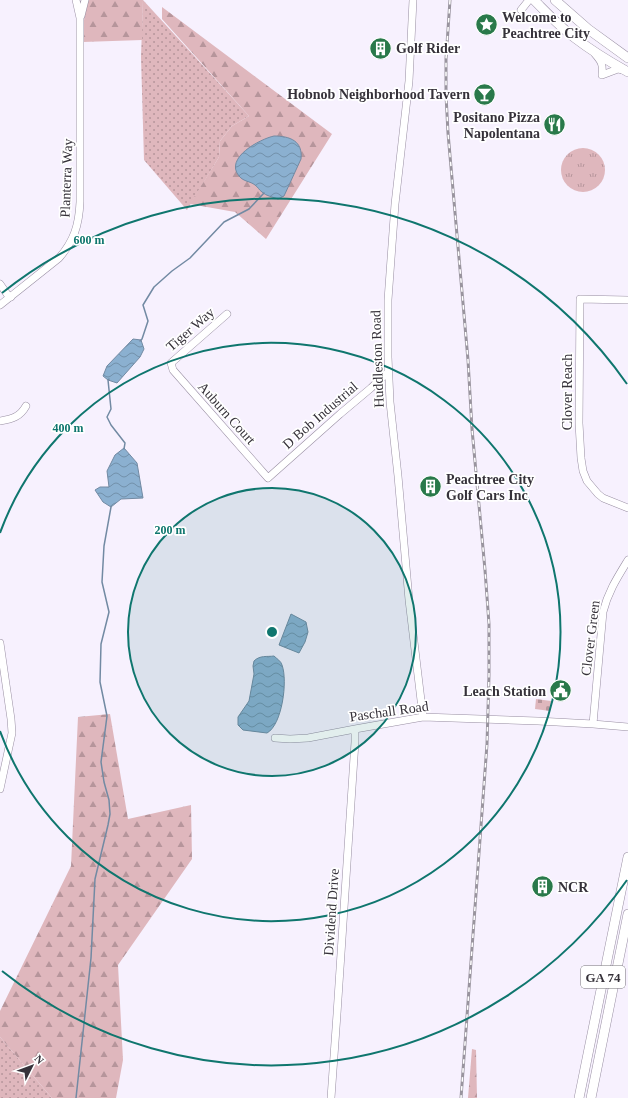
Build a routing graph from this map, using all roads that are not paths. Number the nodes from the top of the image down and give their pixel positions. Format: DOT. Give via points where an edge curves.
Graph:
graph roads {
  1 [pos="76,0"];
  2 [pos="85,0"];
  3 [pos="413,0"];
  4 [pos="529,0"];
  5 [pos="534,0"];
  6 [pos="555,0"];
  7 [pos="521,10"];
  8 [pos="80,18"];
  9 [pos="593,51"];
  10 [pos="628,58"];
  11 [pos="628,72"];
  12 [pos="0,284"];
  13 [pos="11,297"];
  14 [pos="628,300"];
  15 [pos="0,305"];
  16 [pos="227,314"];
  17 [pos="171,363"];
  18 [pos="388,372"];
  19 [pos="26,406"];
  20 [pos="0,421"];
  21 [pos="268,478"];
  22 [pos="628,508"];
  23 [pos="628,560"];
  24 [pos="0,643"];
  25 [pos="423,717"];
  26 [pos="593,724"];
  27 [pos="628,727"];
  28 [pos="355,729"];
  29 [pos="275,738"];
  30 [pos="0,788"];
  31 [pos="628,857"];
  32 [pos="628,914"];
  33 [pos="331,1098"];
  34 [pos="579,1098"];
  35 [pos="591,1098"];
  1 -- 8 [label="street, Planterra Way"];
  2 -- 8 [label="street, Planterra Way"];
  3 -- 18 [label="street, Huddleston Road" via="409,81 395,204 388,300"];
  4 -- 7 [label="street"];
  5 -- 9 [label="main road" via="567,32"];
  6 -- 10 [label="main road" via="588,29"];
  8 -- 13 [label="street, Planterra Way" via="78,224 67,249 59,258"];
  9 -- 11 [label="main road"];
  9 -- 11 [label="street" via="603,66 602,75 618,69"];
  12 -- 13 [label="street"];
  13 -- 15 [label="street, Planterra Way"];
  14 -- 22 [label="street, Clover Reach" via="580,299 579,352 580,448 583,471 587,481 598,494"];
  16 -- 17 [label="street, Tiger Way"];
  17 -- 21 [label="street, Auburn Court" via="181,380"];
  18 -- 21 [label="street, D Bob Industrial"];
  18 -- 25 [label="street, Huddleston Road" via="409,600"];
  19 -- 20 [label="street" via="22,414"];
  23 -- 26 [label="street, Clover Green" via="611,587 603,612"];
  24 -- 30 [label="street" via="12,733"];
  25 -- 26 [label="street, Paschall Road"];
  25 -- 28 [label="street, Paschall Road"];
  26 -- 27 [label="street, Paschall Road"];
  28 -- 29 [label="street, Paschall Road" via="308,738"];
  28 -- 33 [label="street, Dividend Drive"];
  31 -- 34 [label="main road, GA 74"];
  32 -- 35 [label="main road, GA 74"];
}
